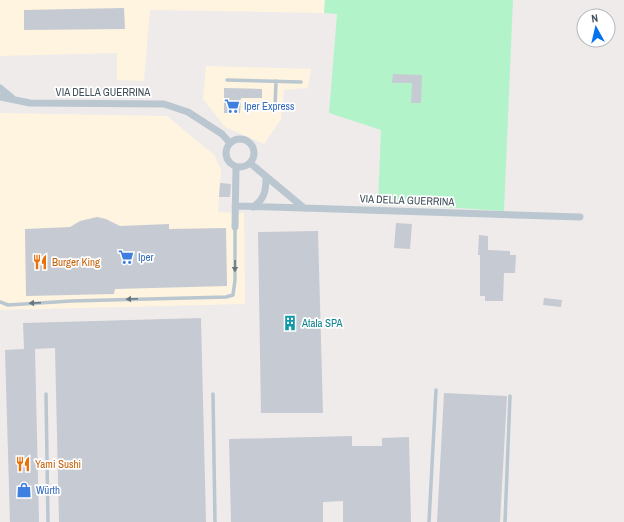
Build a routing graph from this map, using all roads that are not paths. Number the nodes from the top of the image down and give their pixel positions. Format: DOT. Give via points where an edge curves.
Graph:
graph roads {
  1 [pos="227,80"];
  2 [pos="276,81"];
  3 [pos="301,82"];
  4 [pos="0,88"];
  5 [pos="0,97"];
  6 [pos="12,99"];
  7 [pos="275,107"];
  8 [pos="230,143"];
  9 [pos="250,163"];
  10 [pos="236,167"];
  11 [pos="266,177"];
  12 [pos="236,206"];
  13 [pos="253,207"];
  14 [pos="304,208"];
  15 [pos="580,218"];
  16 [pos="235,227"];
  17 [pos="0,302"];
  18 [pos="436,390"];
  19 [pos="46,394"];
  20 [pos="213,394"];
  21 [pos="510,396"];
  22 [pos="48,522"];
  23 [pos="215,522"];
  24 [pos="429,522"];
  25 [pos="505,522"];
  1 -- 2 [label="lane"];
  2 -- 3 [label="lane"];
  2 -- 7 [label="lane"];
  4 -- 6 [label="street"];
  5 -- 6 [label="street, VIA DELLA GUERRINA"];
  6 -- 8 [label="street, VIA DELLA GUERRINA" via="30,103 164,104 188,112 222,134"];
  8 -- 9 [label="street" via="240,139 250,144 254,156"];
  8 -- 10 [label="street" via="226,150 227,158"];
  9 -- 10 [label="street"];
  9 -- 11 [label="street"];
  10 -- 12 [label="street"];
  11 -- 13 [label="street" via="264,195"];
  11 -- 14 [label="street"];
  12 -- 13 [label="street, VIA DELLA GUERRINA"];
  12 -- 16 [label="street"];
  13 -- 14 [label="street, VIA DELLA GUERRINA"];
  14 -- 15 [label="street, VIA DELLA GUERRINA"];
  16 -- 17 [label="lane, one-way" via="235,280 232,295 226,297 8,305"];
  18 -- 24 [label="lane"];
  19 -- 22 [label="lane"];
  20 -- 23 [label="lane"];
  21 -- 25 [label="lane"];
}
